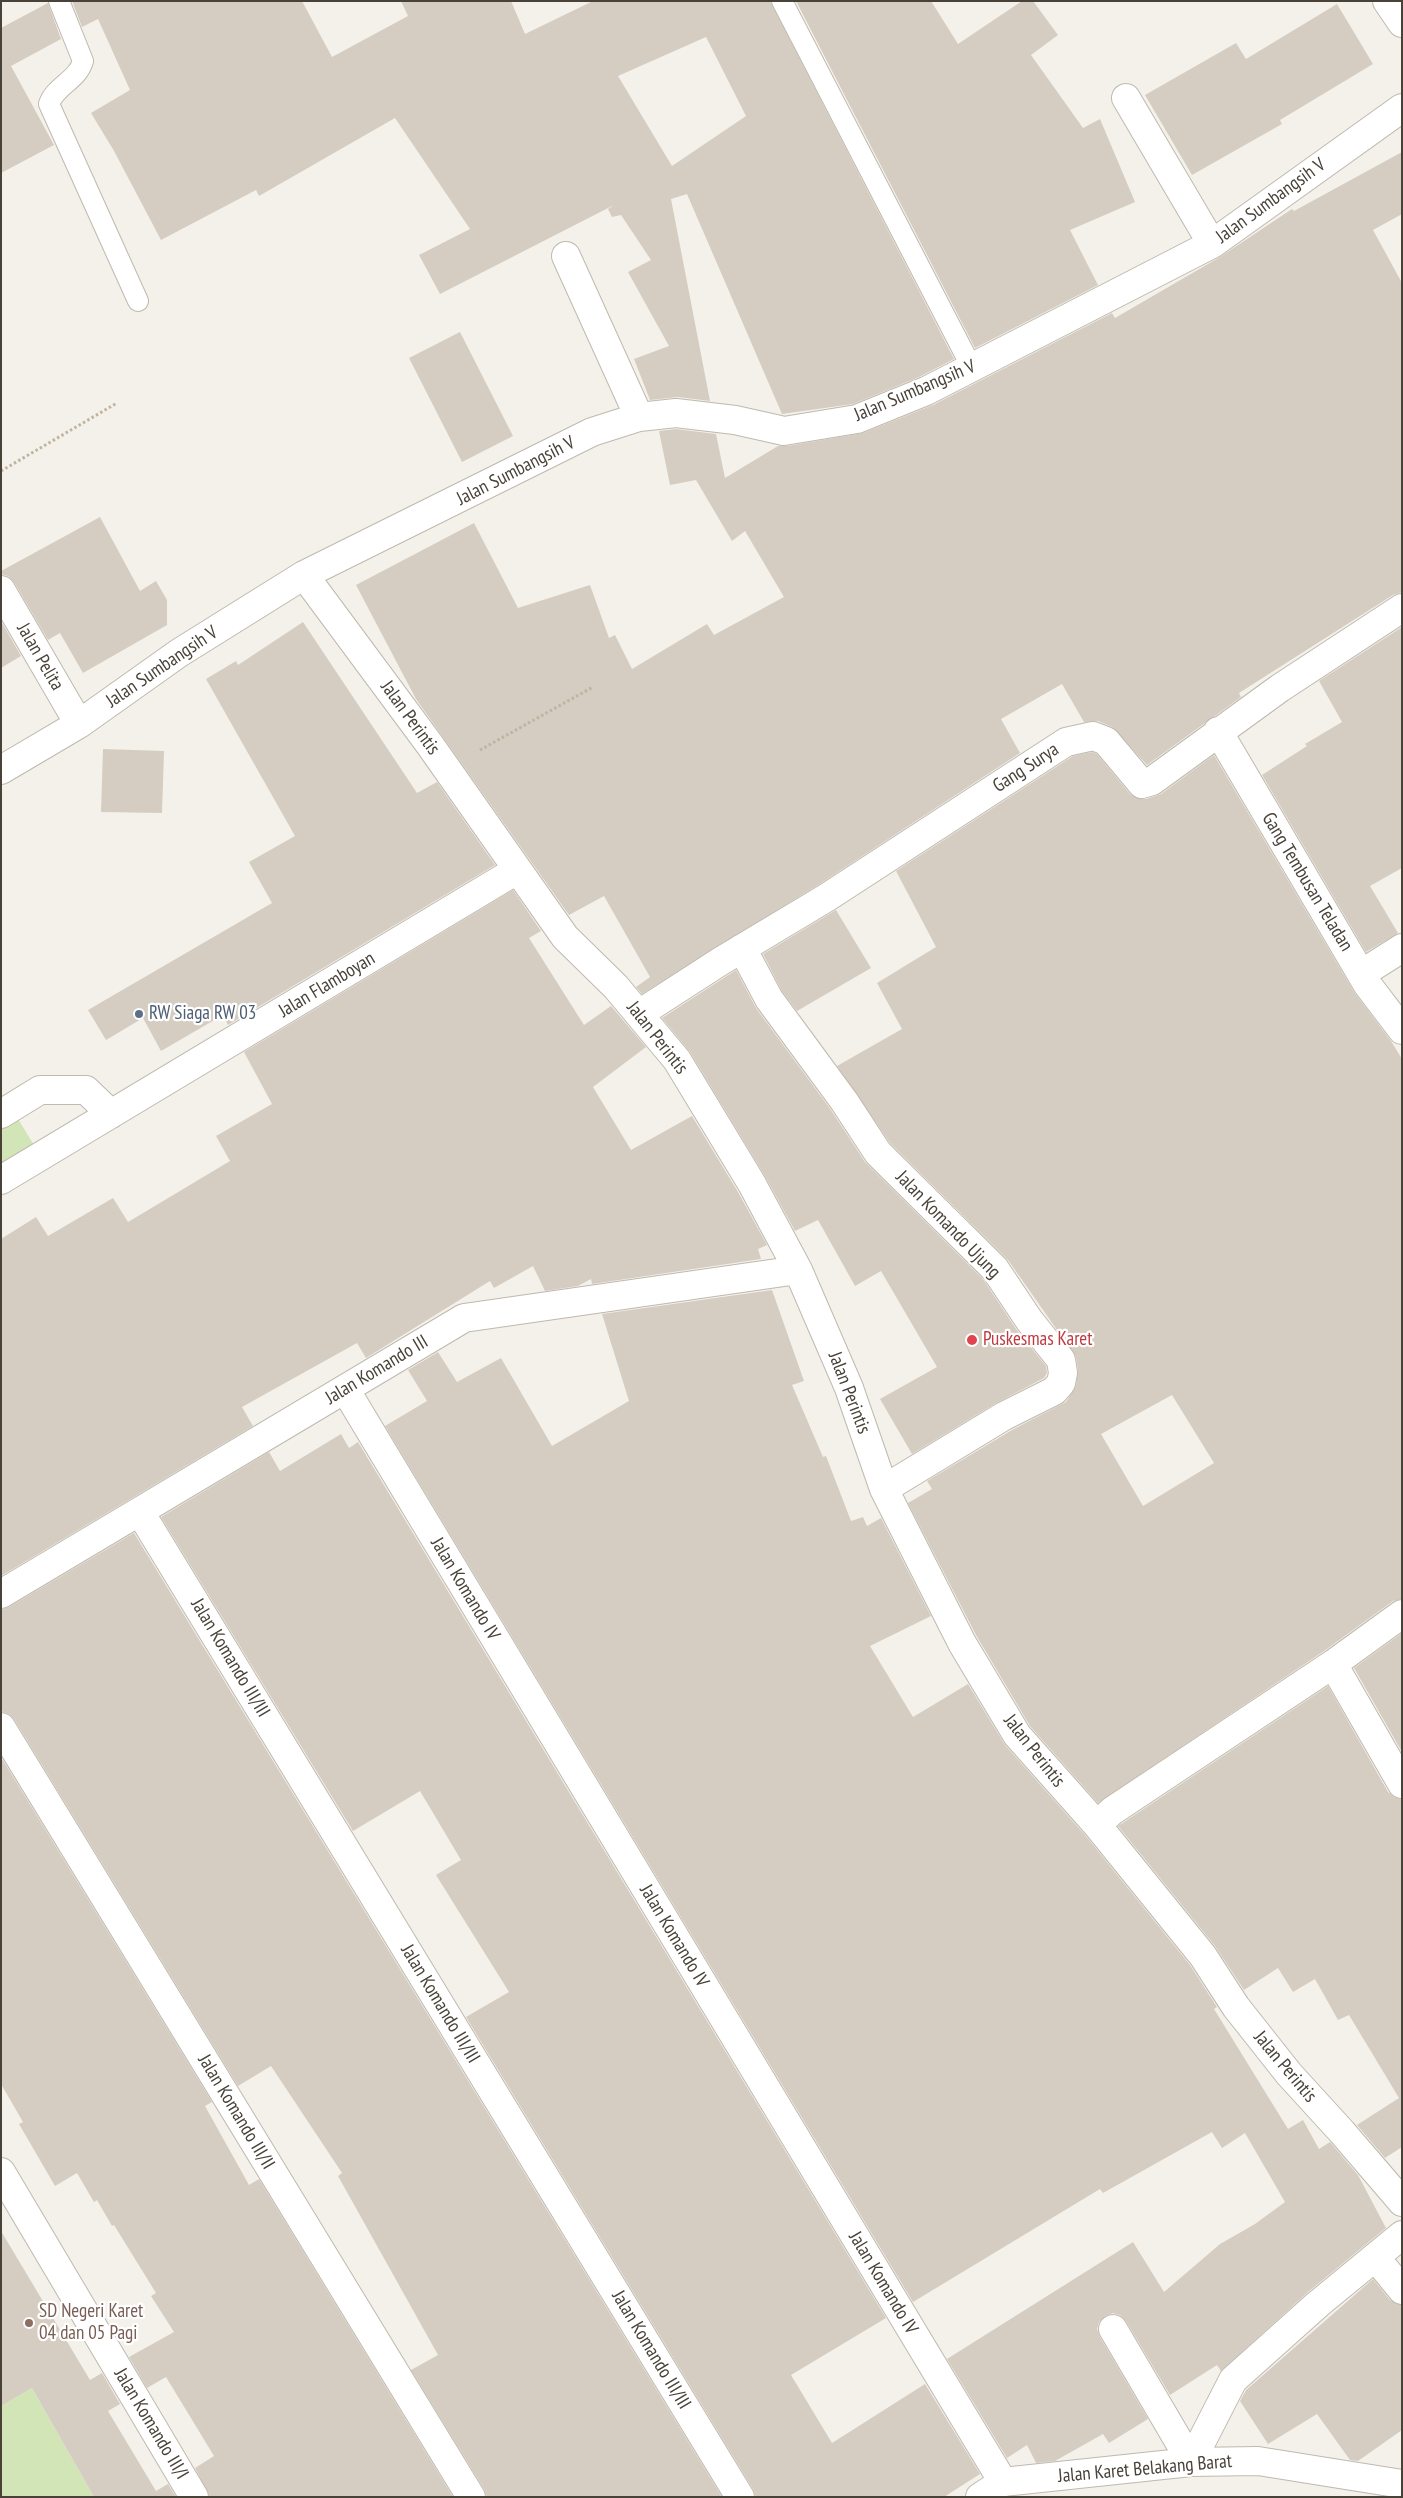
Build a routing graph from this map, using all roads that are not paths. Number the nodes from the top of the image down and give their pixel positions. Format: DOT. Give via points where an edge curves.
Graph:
graph roads {
  1 [pos="59,1"];
  2 [pos="782,1"];
  3 [pos="1387,1"];
  4 [pos="1402,23"];
  5 [pos="1126,98"];
  6 [pos="1402,108"];
  7 [pos="1212,244"];
  8 [pos="566,256"];
  9 [pos="138,301"];
  10 [pos="972,368"];
  11 [pos="638,417"];
  12 [pos="304,575"];
  13 [pos="1,590"];
  14 [pos="1402,608"];
  15 [pos="79,724"];
  16 [pos="1218,731"];
  17 [pos="1,770"];
  18 [pos="517,870"];
  19 [pos="742,948"];
  20 [pos="1402,948"];
  21 [pos="1361,974"];
  22 [pos="639,1014"];
  23 [pos="1402,1030"];
  24 [pos="1,1114"];
  25 [pos="111,1114"];
  26 [pos="1,1180"];
  27 [pos="798,1270"];
  28 [pos="345,1389"];
  29 [pos="884,1489"];
  30 [pos="140,1512"];
  31 [pos="1,1594"];
  32 [pos="1402,1614"];
  33 [pos="1333,1664"];
  34 [pos="1,1727"];
  35 [pos="1402,1784"];
  36 [pos="1097,1825"];
  37 [pos="1,2172"];
  38 [pos="1402,2202"];
  39 [pos="1402,2235"];
  40 [pos="1375,2257"];
  41 [pos="1402,2290"];
  42 [pos="1113,2329"];
  43 [pos="1191,2462"];
  44 [pos="1003,2482"];
  45 [pos="1402,2484"];
  46 [pos="194,2497"];
  47 [pos="471,2497"];
  48 [pos="740,2497"];
  49 [pos="980,2497"];
  1 -- 9 [label="lane" via="83,61 81,68 51,97 49,104"];
  2 -- 10 [label="lane"];
  3 -- 4 [label="street"];
  5 -- 7 [label="street"];
  6 -- 7 [label="street, Jalan Sumbangsih V"];
  7 -- 10 [label="street, Jalan Sumbangsih V"];
  8 -- 11 [label="street"];
  10 -- 11 [label="street, Jalan Sumbangsih V" via="857,419 784,432 735,420 676,413"];
  11 -- 12 [label="street, Jalan Sumbangsih V" via="592,432"];
  12 -- 15 [label="street, Jalan Sumbangsih V" via="179,652"];
  12 -- 18 [label="street, Jalan Perintis"];
  13 -- 15 [label="street, Jalan Pelita"];
  14 -- 16 [label="street, Gang Surya"];
  15 -- 17 [label="street, Jalan Sumbangsih V"];
  16 -- 19 [label="street, Gang Surya" via="1152,781 1142,784 1106,741 1093,736 1066,742 826,898"];
  16 -- 21 [label="street, Gang Tembusan Teladan"];
  18 -- 22 [label="street, Jalan Perintis" via="565,937"];
  18 -- 25 [label="street, Jalan Flamboyan"];
  19 -- 22 [label="street, Gang Surya"];
  19 -- 29 [label="street, Jalan Komando Ujung" via="769,999 878,1153 995,1269 1028,1320 1060,1360 1063,1373 1054,1391 1004,1416"];
  20 -- 21 [label="street"];
  21 -- 23 [label="street, Gang Tembusan Teladan"];
  22 -- 27 [label="street, Jalan Perintis" via="677,1060 752,1184"];
  24 -- 25 [label="street" via="40,1090 86,1090"];
  25 -- 26 [label="street, Jalan Flamboyan"];
  27 -- 28 [label="street, Jalan Komando III" via="464,1318"];
  27 -- 29 [label="street, Jalan Perintis" via="849,1388"];
  28 -- 30 [label="street, Jalan Komando III"];
  28 -- 44 [label="street, Jalan Komando IV"];
  29 -- 36 [label="street, Jalan Perintis" via="962,1643 1017,1735"];
  30 -- 31 [label="street, Jalan Komando III"];
  30 -- 48 [label="street, Jalan Komando III/III"];
  32 -- 33 [label="street"];
  33 -- 35 [label="street"];
  33 -- 36 [label="street" via="1112,1811"];
  34 -- 47 [label="street, Jalan Komando III/II"];
  36 -- 38 [label="street, Jalan Perintis" via="1203,1956 1267,2048"];
  37 -- 46 [label="street, Jalan Komando III/I"];
  39 -- 40 [label="street"];
  40 -- 41 [label="street"];
  40 -- 43 [label="street" via="1233,2380"];
  42 -- 43 [label="street"];
  43 -- 44 [label="street, Jalan Karet Belakang Barat"];
  43 -- 45 [label="street, Jalan Karet Belakang Barat" via="1258,2461"];
  44 -- 49 [label="street, Jalan Karet Belakang Barat"];
}
